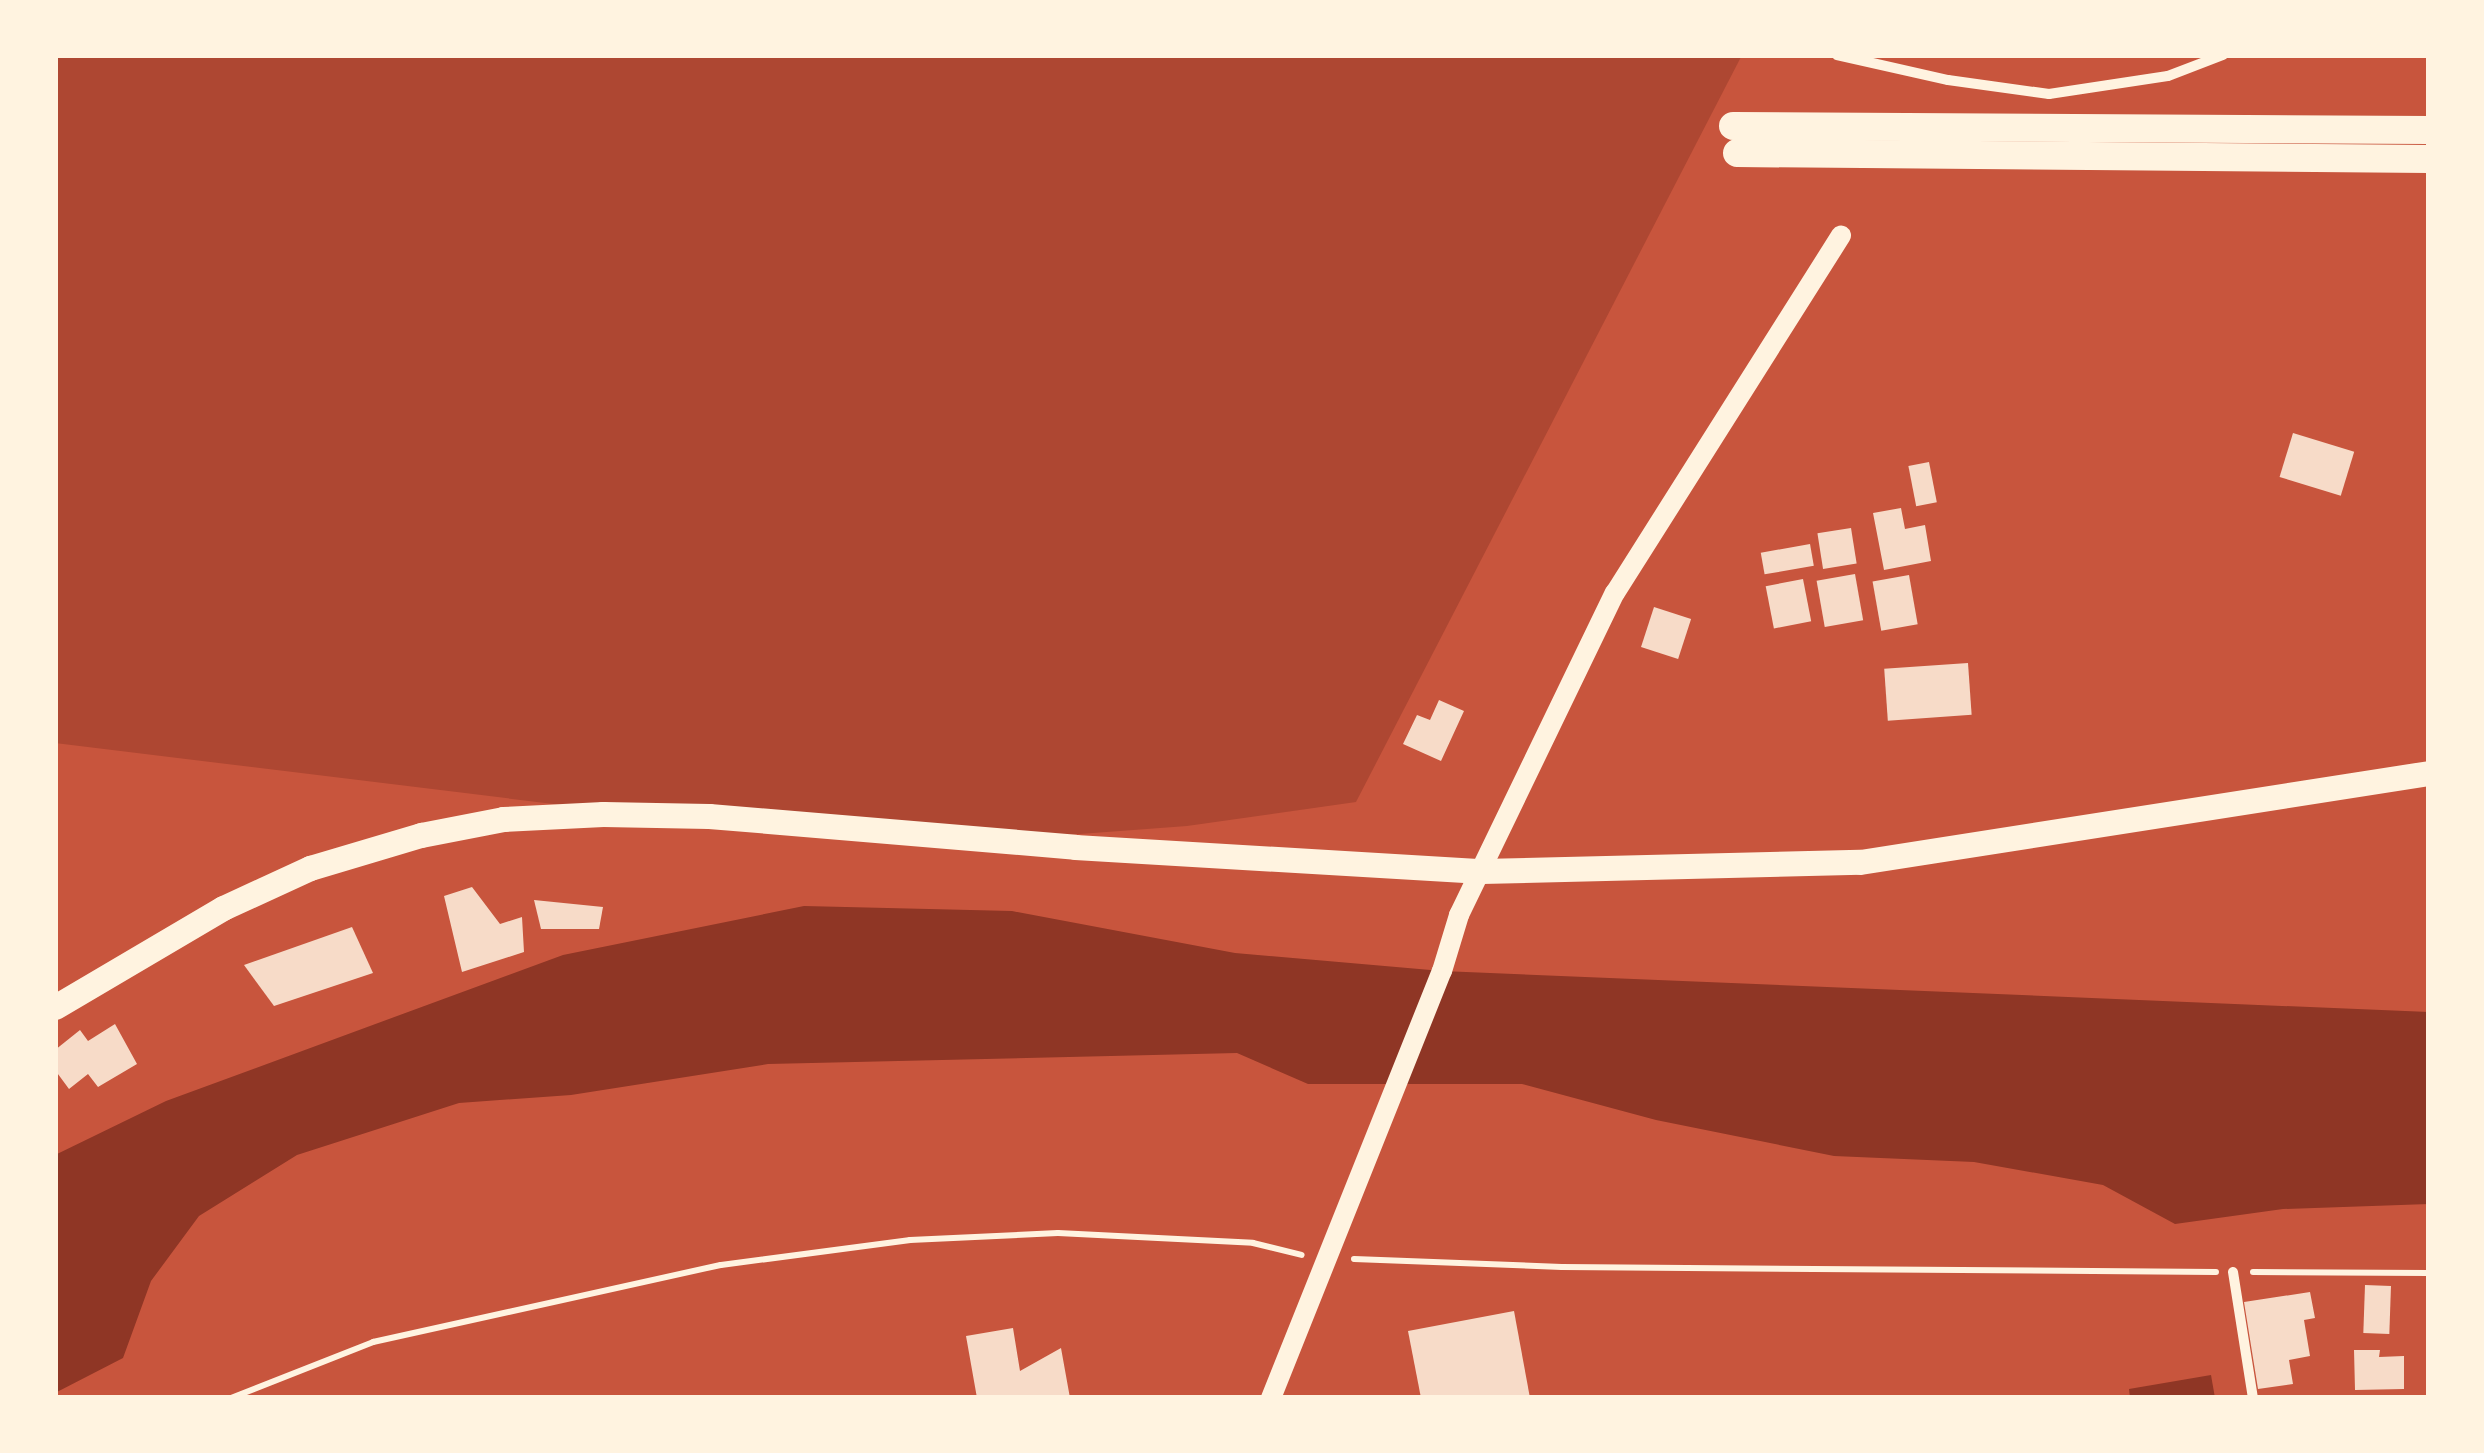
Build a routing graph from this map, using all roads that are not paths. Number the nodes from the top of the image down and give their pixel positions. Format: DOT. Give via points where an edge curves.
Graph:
graph roads {
  1 [pos="1836,55"];
  2 [pos="2223,55"];
  3 [pos="2429,130"];
  4 [pos="2429,159"];
  5 [pos="1841,236"];
  6 [pos="2429,772"];
  7 [pos="1481,871"];
  8 [pos="55,1007"];
  9 [pos="2234,1272"];
  10 [pos="1271,1398"];
  11 [pos="2254,1398"];
  1 -- 2 [label="street" via="2048,94 2168,76"];
  3 -- 4 [label="highway" via="1735,139"];
  5 -- 7 [label="main road" via="1615,593"];
  6 -- 7 [label="highway" via="1860,862"];
  7 -- 8 [label="highway" via="709,816 502,820 420,835 310,868 223,908"];
  7 -- 10 [label="main road"];
  9 -- 11 [label="street"];
}
